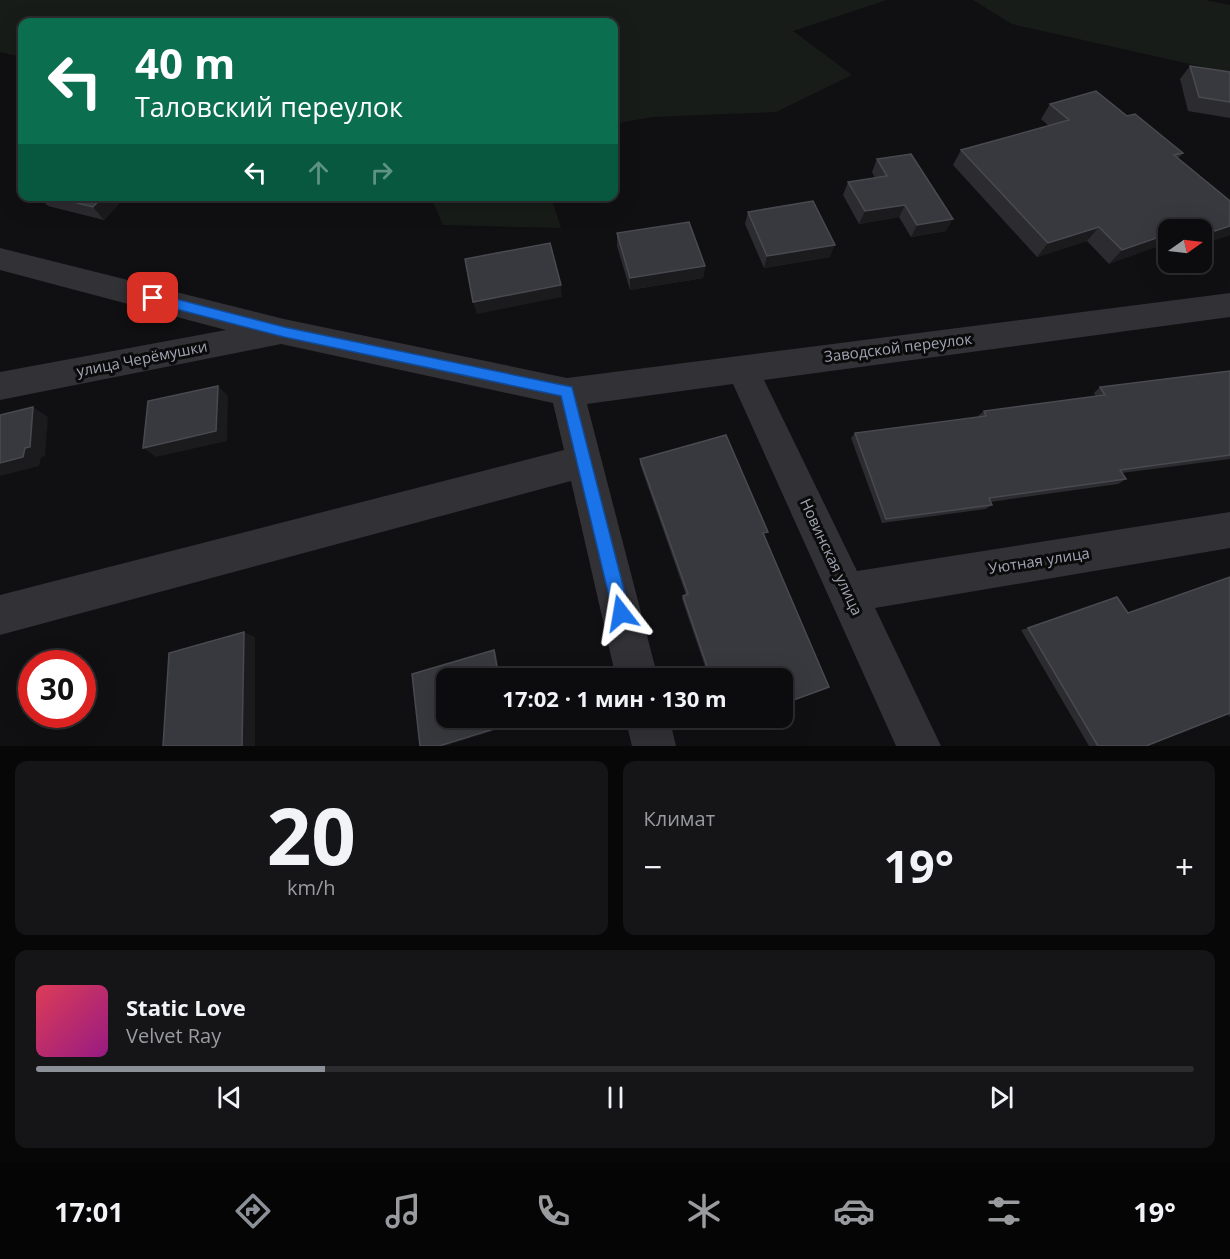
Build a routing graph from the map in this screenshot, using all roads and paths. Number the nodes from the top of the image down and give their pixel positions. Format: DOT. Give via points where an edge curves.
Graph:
graph roads {
  1 [pos="0,259"];
  2 [pos="1230,305"];
  3 [pos="284,332"];
  4 [pos="742,368"];
  5 [pos="0,386"];
  6 [pos="567,392"];
  7 [pos="584,461"];
  8 [pos="1230,530"];
  9 [pos="847,593"];
  10 [pos="0,615"];
  11 [pos="635,668"];
  12 [pos="650,728"];
  13 [pos="654,746"];
  14 [pos="919,746"];
  1 -- 3 [label="street, Заводской переулок"];
  2 -- 4 [label="street, Заводской переулок"];
  3 -- 5 [label="street, улица Черёмушки"];
  3 -- 6 [label="street, Заводской переулок"];
  4 -- 6 [label="street, Заводской переулок"];
  4 -- 9 [label="street, Новинская улица"];
  6 -- 7 [label="street"];
  7 -- 10 [label="street"];
  7 -- 11 [label="street"];
  8 -- 9 [label="street, Уютная улица"];
  9 -- 14 [label="street, Новинская улица"];
  12 -- 13 [label="street"];
}
